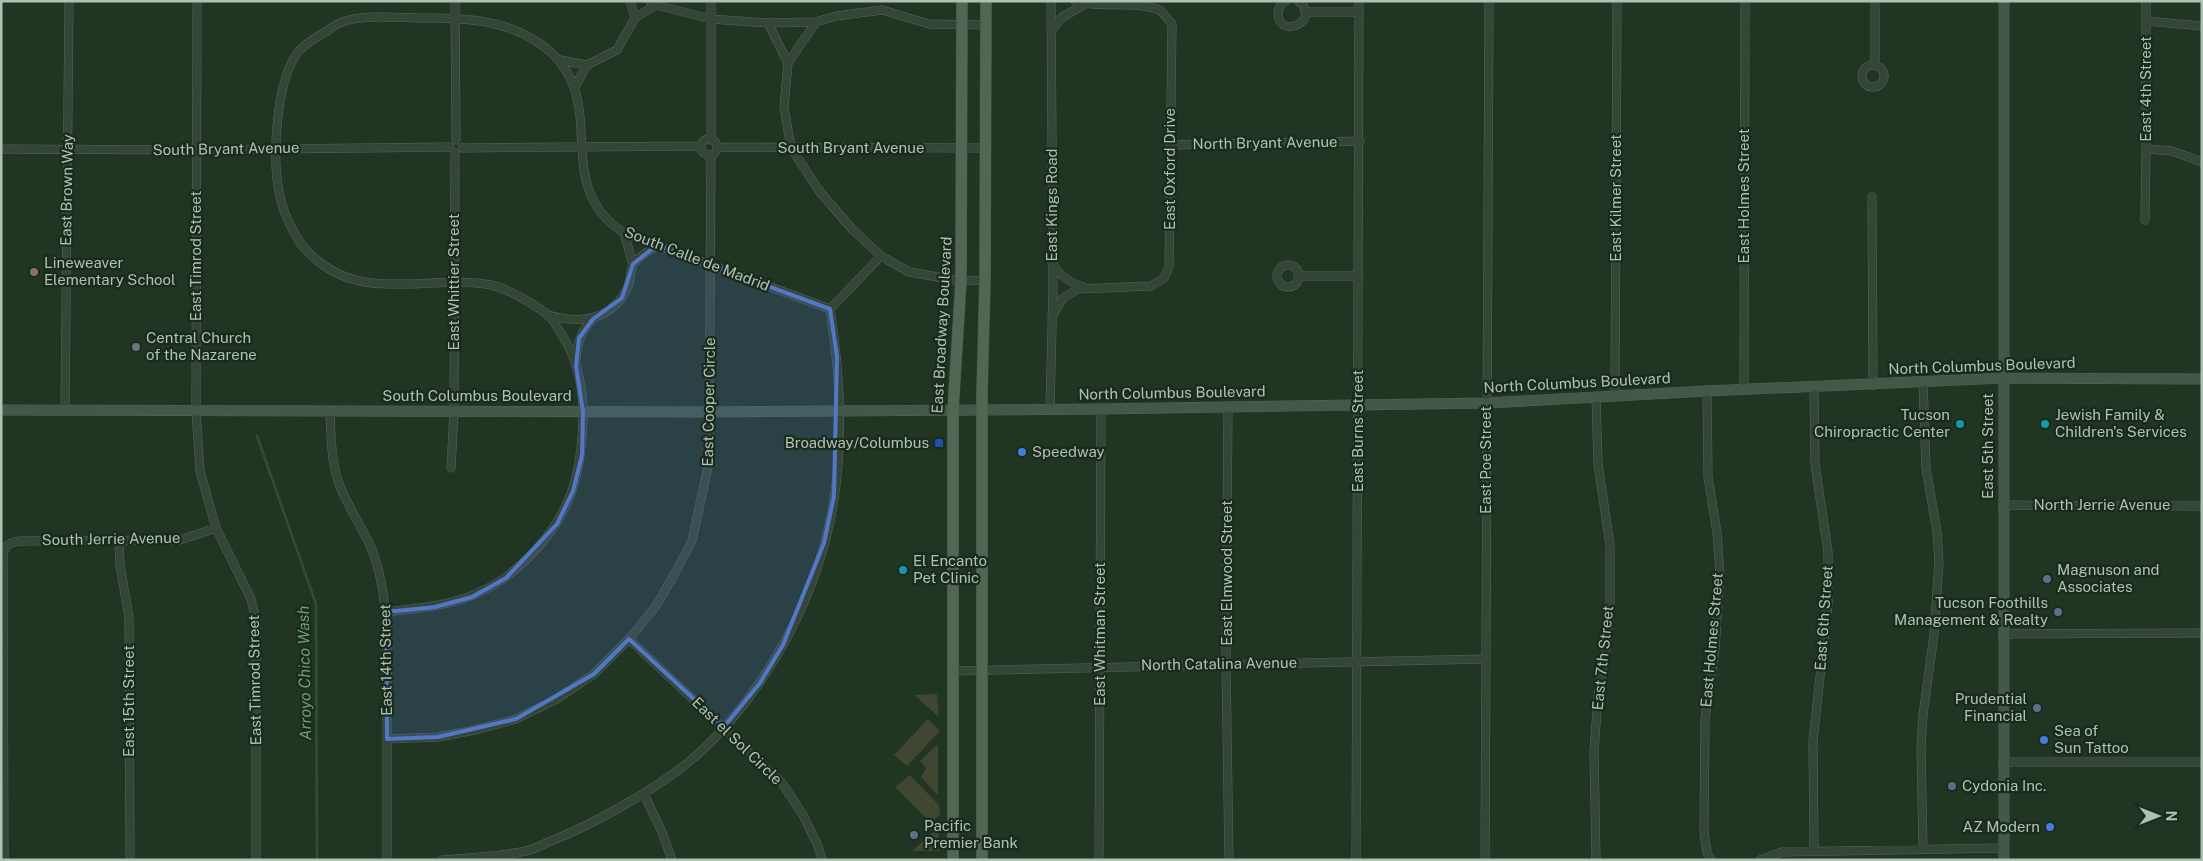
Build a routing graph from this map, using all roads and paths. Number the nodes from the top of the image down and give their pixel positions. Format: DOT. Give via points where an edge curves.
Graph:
graph roads {
  1 [pos="69,1"];
  2 [pos="197,1"];
  3 [pos="455,1"];
  4 [pos="630,1"];
  5 [pos="711,1"];
  6 [pos="962,1"];
  7 [pos="986,1"];
  8 [pos="1051,1"];
  9 [pos="1075,1"];
  10 [pos="1286,1"];
  11 [pos="1298,1"];
  12 [pos="1360,1"];
  13 [pos="1490,1"];
  14 [pos="1616,1"];
  15 [pos="1745,1"];
  16 [pos="1875,1"];
  17 [pos="2004,1"];
  18 [pos="2146,1"];
  19 [pos="653,3"];
  20 [pos="1085,4"];
  21 [pos="1305,12"];
  22 [pos="1359,12"];
  23 [pos="455,18"];
  24 [pos="635,18"];
  25 [pos="711,19"];
  26 [pos="2146,21"];
  27 [pos="816,22"];
  28 [pos="768,23"];
  29 [pos="962,24"];
  30 [pos="986,25"];
  31 [pos="2202,26"];
  32 [pos="1051,31"];
  33 [pos="560,60"];
  34 [pos="788,63"];
  35 [pos="587,65"];
  36 [pos="1875,65"];
  37 [pos="574,87"];
  38 [pos="456,140"];
  39 [pos="712,140"];
  40 [pos="1360,141"];
  41 [pos="1170,145"];
  42 [pos="701,146"];
  43 [pos="717,147"];
  44 [pos="276,148"];
  45 [pos="462,148"];
  46 [pos="582,148"];
  47 [pos="791,148"];
  48 [pos="961,148"];
  49 [pos="986,148"];
  50 [pos="1,149"];
  51 [pos="67,149"];
  52 [pos="2146,149"];
  53 [pos="196,150"];
  54 [pos="452,150"];
  55 [pos="711,155"];
  56 [pos="2202,162"];
  57 [pos="1872,197"];
  58 [pos="2145,220"];
  59 [pos="624,233"];
  60 [pos="657,245"];
  61 [pos="881,256"];
  62 [pos="710,263"];
  63 [pos="1052,263"];
  64 [pos="634,264"];
  65 [pos="1298,276"];
  66 [pos="1359,276"];
  67 [pos="985,280"];
  68 [pos="961,281"];
  69 [pos="454,282"];
  70 [pos="1085,288"];
  71 [pos="830,309"];
  72 [pos="547,314"];
  73 [pos="1052,317"];
  74 [pos="593,319"];
  75 [pos="576,366"];
  76 [pos="2003,378"];
  77 [pos="2202,379"];
  78 [pos="1923,382"];
  79 [pos="1873,385"];
  80 [pos="1814,386"];
  81 [pos="1744,390"];
  82 [pos="1707,391"];
  83 [pos="1615,396"];
  84 [pos="1596,397"];
  85 [pos="1487,403"];
  86 [pos="1358,404"];
  87 [pos="1228,407"];
  88 [pos="65,409"];
  89 [pos="1050,409"];
  90 [pos="1101,409"];
  91 [pos="1,410"];
  92 [pos="982,410"];
  93 [pos="196,411"];
  94 [pos="330,411"];
  95 [pos="454,411"];
  96 [pos="838,411"];
  97 [pos="953,411"];
  98 [pos="583,412"];
  99 [pos="710,412"];
  100 [pos="451,468"];
  101 [pos="2003,505"];
  102 [pos="2202,506"];
  103 [pos="216,528"];
  104 [pos="119,542"];
  105 [pos="5,543"];
  106 [pos="386,612"];
  107 [pos="2,632"];
  108 [pos="2202,633"];
  109 [pos="2003,634"];
  110 [pos="629,639"];
  111 [pos="1485,659"];
  112 [pos="1356,661"];
  113 [pos="1226,664"];
  114 [pos="1100,666"];
  115 [pos="982,670"];
  116 [pos="953,671"];
  117 [pos="724,727"];
  118 [pos="387,739"];
  119 [pos="2004,762"];
  120 [pos="2202,762"];
  121 [pos="644,794"];
  122 [pos="2004,848"];
  123 [pos="1923,849"];
  124 [pos="1874,850"];
  125 [pos="528,851"];
  126 [pos="1814,851"];
  127 [pos="4,860"];
  128 [pos="130,860"];
  129 [pos="256,860"];
  130 [pos="387,860"];
  131 [pos="442,860"];
  132 [pos="529,860"];
  133 [pos="672,860"];
  134 [pos="822,860"];
  135 [pos="953,860"];
  136 [pos="982,860"];
  137 [pos="1099,860"];
  138 [pos="1229,860"];
  139 [pos="1356,860"];
  140 [pos="1484,860"];
  141 [pos="1596,860"];
  142 [pos="1710,860"];
  143 [pos="1760,860"];
  144 [pos="1874,860"];
  145 [pos="2004,860"];
  1 -- 51 [label="street, East Brown Way"];
  2 -- 53 [label="street, East Timrod Street"];
  3 -- 23 [label="street"];
  4 -- 24 [label="street"];
  5 -- 25 [label="street"];
  6 -- 29 [label="main road, East Broadway Boulevard"];
  7 -- 30 [label="main road"];
  8 -- 32 [label="street, East Kings Road"];
  9 -- 20 [label="street, East Oxford Drive"];
  10 -- 21 [label="street" via="1280,6 1278,15 1286,26 1300,24"];
  11 -- 21 [label="street"];
  12 -- 22 [label="street, East Burns Street"];
  13 -- 85 [label="street, East Poe Street"];
  14 -- 83 [label="street, East Kilmer Street"];
  15 -- 81 [label="street, East Holmes Street"];
  16 -- 36 [label="street"];
  17 -- 76 [label="street, East 5th Street"];
  18 -- 26 [label="street, East 4th Street"];
  19 -- 24 [label="street"];
  19 -- 25 [label="street"];
  20 -- 32 [label="street" via="1061,18"];
  20 -- 41 [label="street, East Oxford Drive" via="1145,4 1161,10 1172,24"];
  21 -- 22 [label="street"];
  22 -- 40 [label="street, East Burns Street"];
  23 -- 33 [label="street, South Calle de Madrid" via="519,31"];
  23 -- 38 [label="street"];
  23 -- 44 [label="street, South Calle de Madrid" via="343,21 321,34 298,52 289,72 282,95"];
  24 -- 35 [label="street" via="617,50"];
  25 -- 28 [label="street"];
  25 -- 39 [label="street"];
  26 -- 31 [label="street"];
  26 -- 52 [label="street, East 4th Street"];
  27 -- 28 [label="street"];
  27 -- 29 [label="street" via="882,10 929,24"];
  27 -- 34 [label="street"];
  28 -- 34 [label="street"];
  29 -- 30 [label="street"];
  29 -- 48 [label="main road, East Broadway Boulevard"];
  30 -- 49 [label="main road"];
  32 -- 63 [label="street, East Kings Road"];
  33 -- 35 [label="street"];
  33 -- 37 [label="street, South Calle de Madrid"];
  34 -- 47 [label="street" via="784,107"];
  35 -- 37 [label="street"];
  37 -- 46 [label="street, South Calle de Madrid" via="581,117"];
  38 -- 45 [label="street" via="461,142"];
  38 -- 54 [label="street" via="451,142"];
  39 -- 42 [label="street" via="706,140"];
  39 -- 43 [label="street"];
  40 -- 41 [label="street, North Bryant Avenue"];
  40 -- 66 [label="street, East Burns Street"];
  41 -- 70 [label="street, East Oxford Drive" via="1170,267 1164,278 1151,286 1137,288"];
  42 -- 46 [label="street"];
  42 -- 55 [label="street" via="704,153"];
  43 -- 47 [label="street, South Bryant Avenue"];
  43 -- 55 [label="street"];
  44 -- 53 [label="street, South Bryant Avenue"];
  44 -- 54 [label="street, South Bryant Avenue"];
  44 -- 69 [label="street, South Calle de Madrid" via="279,195 290,225 302,248 324,266 344,277 371,283"];
  45 -- 46 [label="street"];
  45 -- 54 [label="street" via="460,151"];
  46 -- 59 [label="street, South Calle de Madrid" via="586,187 604,218"];
  47 -- 48 [label="street, South Bryant Avenue"];
  47 -- 61 [label="street" via="820,192"];
  48 -- 49 [label="street, South Bryant Avenue"];
  48 -- 68 [label="main road, East Broadway Boulevard"];
  49 -- 67 [label="main road"];
  50 -- 51 [label="street, South Bryant Avenue"];
  51 -- 53 [label="street, South Bryant Avenue"];
  51 -- 88 [label="street, East Brown Way"];
  52 -- 56 [label="street, East 4th Street" via="2172,151"];
  52 -- 58 [label="street"];
  53 -- 93 [label="street, East Timrod Street"];
  54 -- 69 [label="street, East Whittier Street"];
  55 -- 62 [label="street, East Cooper Circle"];
  57 -- 79 [label="street"];
  59 -- 60 [label="street, South Calle de Madrid"];
  59 -- 64 [label="street"];
  60 -- 62 [label="street, South Calle de Madrid"];
  60 -- 64 [label="street"];
  61 -- 68 [label="street" via="909,272"];
  61 -- 71 [label="street"];
  62 -- 71 [label="street, South Calle de Madrid"];
  62 -- 99 [label="street, East Cooper Circle"];
  63 -- 70 [label="street" via="1059,274"];
  63 -- 73 [label="street, East Kings Road"];
  64 -- 74 [label="street" via="622,298"];
  65 -- 66 [label="street"];
  66 -- 86 [label="street, East Burns Street"];
  67 -- 68 [label="street"];
  67 -- 92 [label="main road"];
  68 -- 97 [label="main road, East Broadway Boulevard"];
  69 -- 72 [label="street, South Calle de Madrid" via="496,286"];
  69 -- 95 [label="street, East Whittier Street"];
  70 -- 73 [label="street, East Oxford Drive" via="1063,298"];
  71 -- 96 [label="street" via="837,356"];
  72 -- 74 [label="street" via="560,318"];
  72 -- 75 [label="street" via="570,348"];
  73 -- 89 [label="street, East Kings Road"];
  74 -- 75 [label="street" via="579,338"];
  75 -- 98 [label="street"];
  76 -- 77 [label="street, North Columbus Boulevard"];
  76 -- 78 [label="street, North Columbus Boulevard"];
  76 -- 101 [label="street, East 5th Street"];
  78 -- 79 [label="street, North Columbus Boulevard"];
  78 -- 123 [label="street" via="1926,468 1939,562 1921,747"];
  79 -- 80 [label="street, North Columbus Boulevard"];
  80 -- 81 [label="street, North Columbus Boulevard"];
  80 -- 126 [label="street, East 6th Street" via="1815,464 1828,552 1825,644 1813,741"];
  81 -- 82 [label="street, North Columbus Boulevard"];
  82 -- 83 [label="street, North Columbus Boulevard"];
  82 -- 142 [label="street, East Holmes Street" via="1708,477 1720,574 1715,648 1705,720 1704,832"];
  83 -- 84 [label="street, North Columbus Boulevard"];
  84 -- 85 [label="street, North Columbus Boulevard"];
  84 -- 141 [label="street, East 7th Street" via="1598,464 1610,545 1610,608 1594,751"];
  85 -- 86 [label="street, North Columbus Boulevard"];
  85 -- 111 [label="street, East Poe Street"];
  86 -- 87 [label="street, North Columbus Boulevard"];
  86 -- 112 [label="street, East Burns Street"];
  87 -- 90 [label="street, North Columbus Boulevard"];
  87 -- 113 [label="street, East Elmwood Street"];
  88 -- 91 [label="street, South Columbus Boulevard"];
  88 -- 93 [label="street, South Columbus Boulevard"];
  89 -- 90 [label="street, North Columbus Boulevard"];
  89 -- 92 [label="street, North Columbus Boulevard"];
  90 -- 114 [label="street, East Whitman Street"];
  92 -- 97 [label="street, North Columbus Boulevard"];
  92 -- 115 [label="main road"];
  93 -- 94 [label="street, South Columbus Boulevard"];
  93 -- 103 [label="street, East Timrod Street" via="200,471"];
  94 -- 95 [label="street, South Columbus Boulevard"];
  94 -- 106 [label="street, East 14th Street" via="336,471 376,562"];
  95 -- 98 [label="street, South Columbus Boulevard"];
  95 -- 100 [label="street, East Whittier Street"];
  96 -- 97 [label="street, South Columbus Boulevard"];
  96 -- 99 [label="street, South Columbus Boulevard"];
  96 -- 117 [label="street" via="834,496 824,543 799,612 783,644 760,683"];
  97 -- 116 [label="main road, East Broadway Boulevard"];
  98 -- 99 [label="street, South Columbus Boulevard"];
  98 -- 106 [label="street" via="582,454 573,491 558,524 531,556 506,578 472,597 435,607"];
  99 -- 110 [label="street, East Cooper Circle" via="709,462 692,541 656,606"];
  101 -- 102 [label="street, North Jerrie Avenue"];
  101 -- 109 [label="street, East 5th Street"];
  103 -- 104 [label="street, South Jerrie Avenue" via="180,540"];
  103 -- 129 [label="street, East Timrod Street" via="251,599 256,620"];
  104 -- 105 [label="street, South Jerrie Avenue"];
  104 -- 128 [label="street, East 15th Street" via="129,617"];
  105 -- 107 [label="street"];
  106 -- 118 [label="street, East 14th Street"];
  107 -- 127 [label="street"];
  108 -- 109 [label="street"];
  109 -- 119 [label="street, East 5th Street"];
  110 -- 117 [label="street, East el Sol Circle"];
  110 -- 118 [label="street, East Cooper Circle" via="594,674 556,700 516,719 438,736"];
  111 -- 112 [label="street, North Catalina Avenue"];
  111 -- 140 [label="street, East Poe Street"];
  112 -- 113 [label="street, North Catalina Avenue"];
  112 -- 139 [label="street, East Burns Street"];
  113 -- 114 [label="street, North Catalina Avenue"];
  113 -- 138 [label="street, East Elmwood Street"];
  114 -- 115 [label="street, North Catalina Avenue"];
  114 -- 137 [label="street, East Whitman Street"];
  115 -- 116 [label="street, North Catalina Avenue"];
  115 -- 136 [label="main road"];
  116 -- 135 [label="main road, East Broadway Boulevard"];
  117 -- 121 [label="street" via="697,754"];
  117 -- 134 [label="street, East el Sol Circle" via="782,784 803,815"];
  118 -- 130 [label="street, East 14th Street"];
  119 -- 120 [label="street"];
  119 -- 122 [label="street, East 5th Street"];
  121 -- 125 [label="street" via="586,826"];
  121 -- 133 [label="street"];
  122 -- 123 [label="street"];
  122 -- 145 [label="street, East 5th Street"];
  123 -- 124 [label="street"];
  124 -- 126 [label="street"];
  124 -- 144 [label="street"];
  125 -- 131 [label="street"];
  125 -- 132 [label="street"];
  126 -- 143 [label="street" via="1782,852"];
}
